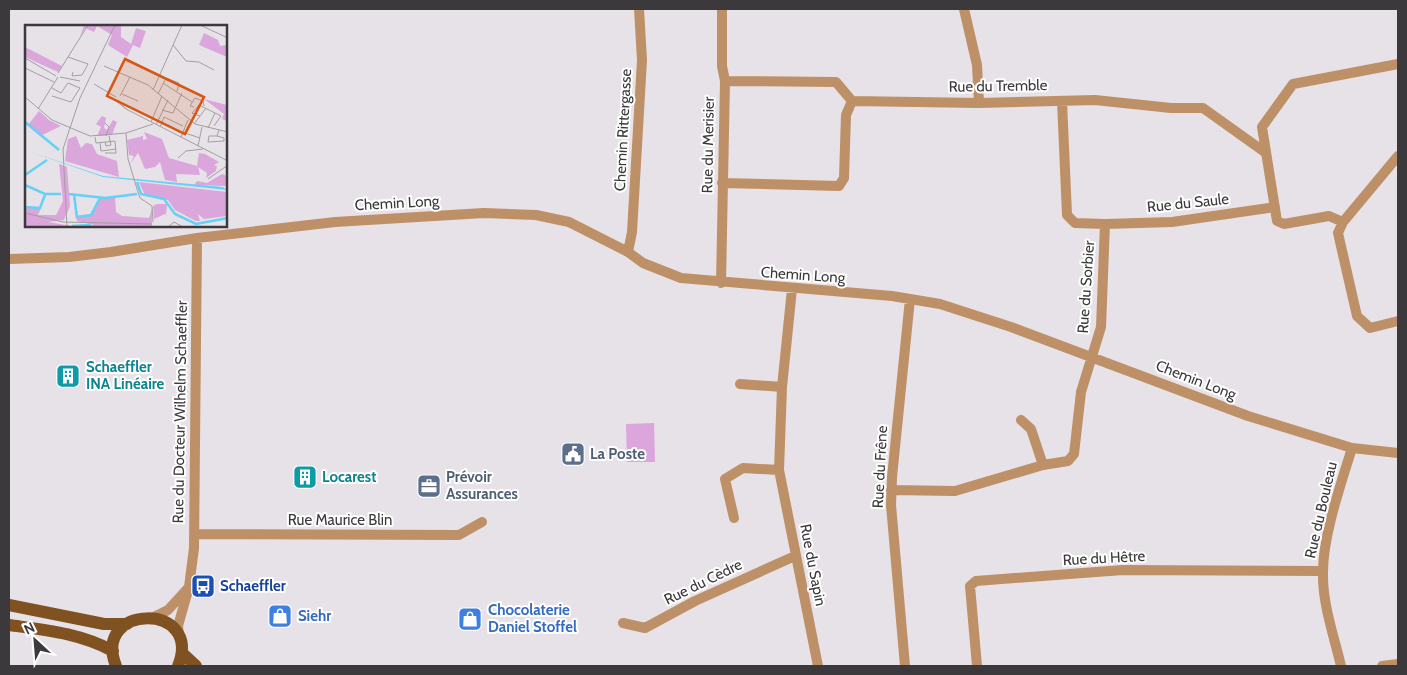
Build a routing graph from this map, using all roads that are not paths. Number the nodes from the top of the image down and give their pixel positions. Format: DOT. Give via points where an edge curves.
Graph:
graph roads {
  1 [pos="639,9"];
  2 [pos="722,9"];
  3 [pos="964,9"];
  4 [pos="1398,64"];
  5 [pos="725,81"];
  6 [pos="852,101"];
  7 [pos="1062,101"];
  8 [pos="978,102"];
  9 [pos="1266,153"];
  10 [pos="1398,156"];
  11 [pos="722,183"];
  12 [pos="1275,207"];
  13 [pos="1343,222"];
  14 [pos="1105,224"];
  15 [pos="197,238"];
  16 [pos="628,252"];
  17 [pos="9,259"];
  18 [pos="721,283"];
  19 [pos="792,289"];
  20 [pos="910,299"];
  21 [pos="1398,321"];
  22 [pos="1093,357"];
  23 [pos="740,384"];
  24 [pos="782,386"];
  25 [pos="1021,420"];
  26 [pos="1352,448"];
  27 [pos="1398,453"];
  28 [pos="1043,465"];
  29 [pos="779,470"];
  30 [pos="892,490"];
  31 [pos="734,518"];
  32 [pos="482,522"];
  33 [pos="194,534"];
  34 [pos="796,556"];
  35 [pos="1322,571"];
  36 [pos="190,587"];
  37 [pos="9,606"];
  38 [pos="154,617"];
  39 [pos="623,623"];
  40 [pos="126,624"];
  41 [pos="9,625"];
  42 [pos="178,636"];
  43 [pos="113,651"];
  44 [pos="182,653"];
  45 [pos="1398,664"];
  46 [pos="116,666"];
  47 [pos="178,666"];
  48 [pos="196,666"];
  49 [pos="818,666"];
  50 [pos="905,666"];
  51 [pos="977,666"];
  52 [pos="1340,666"];
  53 [pos="1382,666"];
  1 -- 16 [label="street, Chemin Rittergasse" via="642,60 632,232"];
  2 -- 5 [label="street, Rue du Merisier"];
  3 -- 8 [label="street" via="977,65"];
  4 -- 9 [label="street" via="1293,84 1262,127"];
  5 -- 6 [label="street" via="836,82"];
  5 -- 11 [label="street, Rue du Merisier"];
  6 -- 8 [label="street, Rue du Tremble"];
  6 -- 11 [label="street" via="846,115 844,178 839,186"];
  7 -- 8 [label="street, Rue du Tremble"];
  7 -- 9 [label="street, Rue du Tremble" via="1095,100 1203,108"];
  7 -- 14 [label="street, Rue du Sorbier" via="1067,215 1075,223"];
  9 -- 12 [label="street"];
  10 -- 13 [label="street"];
  11 -- 18 [label="street, Rue du Merisier"];
  12 -- 13 [label="street" via="1278,221 1284,224 1329,216"];
  12 -- 14 [label="street, Rue du Saule" via="1172,222"];
  13 -- 21 [label="street" via="1338,233 1357,316 1370,328"];
  14 -- 22 [label="street, Rue du Sorbier" via="1101,327"];
  15 -- 16 [label="street, Chemin Long" via="335,222 505,213 569,222"];
  15 -- 17 [label="street, Chemin Long" via="78,256"];
  15 -- 33 [label="street, Rue du Docteur Wilhelm Schaeffler"];
  16 -- 18 [label="street, Chemin Long" via="668,274"];
  18 -- 19 [label="street, Chemin Long"];
  19 -- 20 [label="street, Chemin Long"];
  19 -- 24 [label="street, Rue du Sapin"];
  20 -- 22 [label="street, Chemin Long" via="940,304"];
  20 -- 30 [label="street, Rue du Frêne"];
  22 -- 26 [label="street, Chemin Long" via="1248,416"];
  22 -- 28 [label="street, Rue du Sorbier" via="1081,392 1074,454 1068,461"];
  23 -- 24 [label="street"];
  24 -- 29 [label="street, Rue du Sapin"];
  25 -- 28 [label="street" via="1030,429"];
  26 -- 27 [label="street, Chemin Long"];
  26 -- 35 [label="street, Rue du Bouleau"];
  28 -- 30 [label="street, Rue du Sorbier" via="955,491"];
  29 -- 31 [label="street" via="744,468 725,479"];
  29 -- 34 [label="street, Rue du Sapin"];
  30 -- 50 [label="street, Rue du Frêne"];
  32 -- 33 [label="street, Rue Maurice Blin" via="459,534"];
  33 -- 36 [label="street, Rue du Docteur Wilhelm Schaeffler"];
  34 -- 39 [label="street, Rue du Cèdre" via="695,601 645,628"];
  34 -- 49 [label="street, Rue du Sapin"];
  35 -- 51 [label="street, Rue du Hêtre" via="1123,570 976,580 970,586"];
  35 -- 52 [label="street, Rue du Bouleau"];
  36 -- 38 [label="street" via="168,610"];
  36 -- 42 [label="street, Rue du Docteur Wilhelm Schaeffler" via="179,620"];
  37 -- 40 [label="main road" via="104,624"];
  38 -- 40 [label="main road"];
  38 -- 42 [label="main road" via="166,622"];
  40 -- 43 [label="main road" via="117,636"];
  41 -- 43 [label="main road" via="57,631 93,640"];
  42 -- 44 [label="main road"];
  43 -- 46 [label="main road"];
  44 -- 47 [label="main road"];
  44 -- 48 [label="main road"];
  45 -- 53 [label="street"];
}
